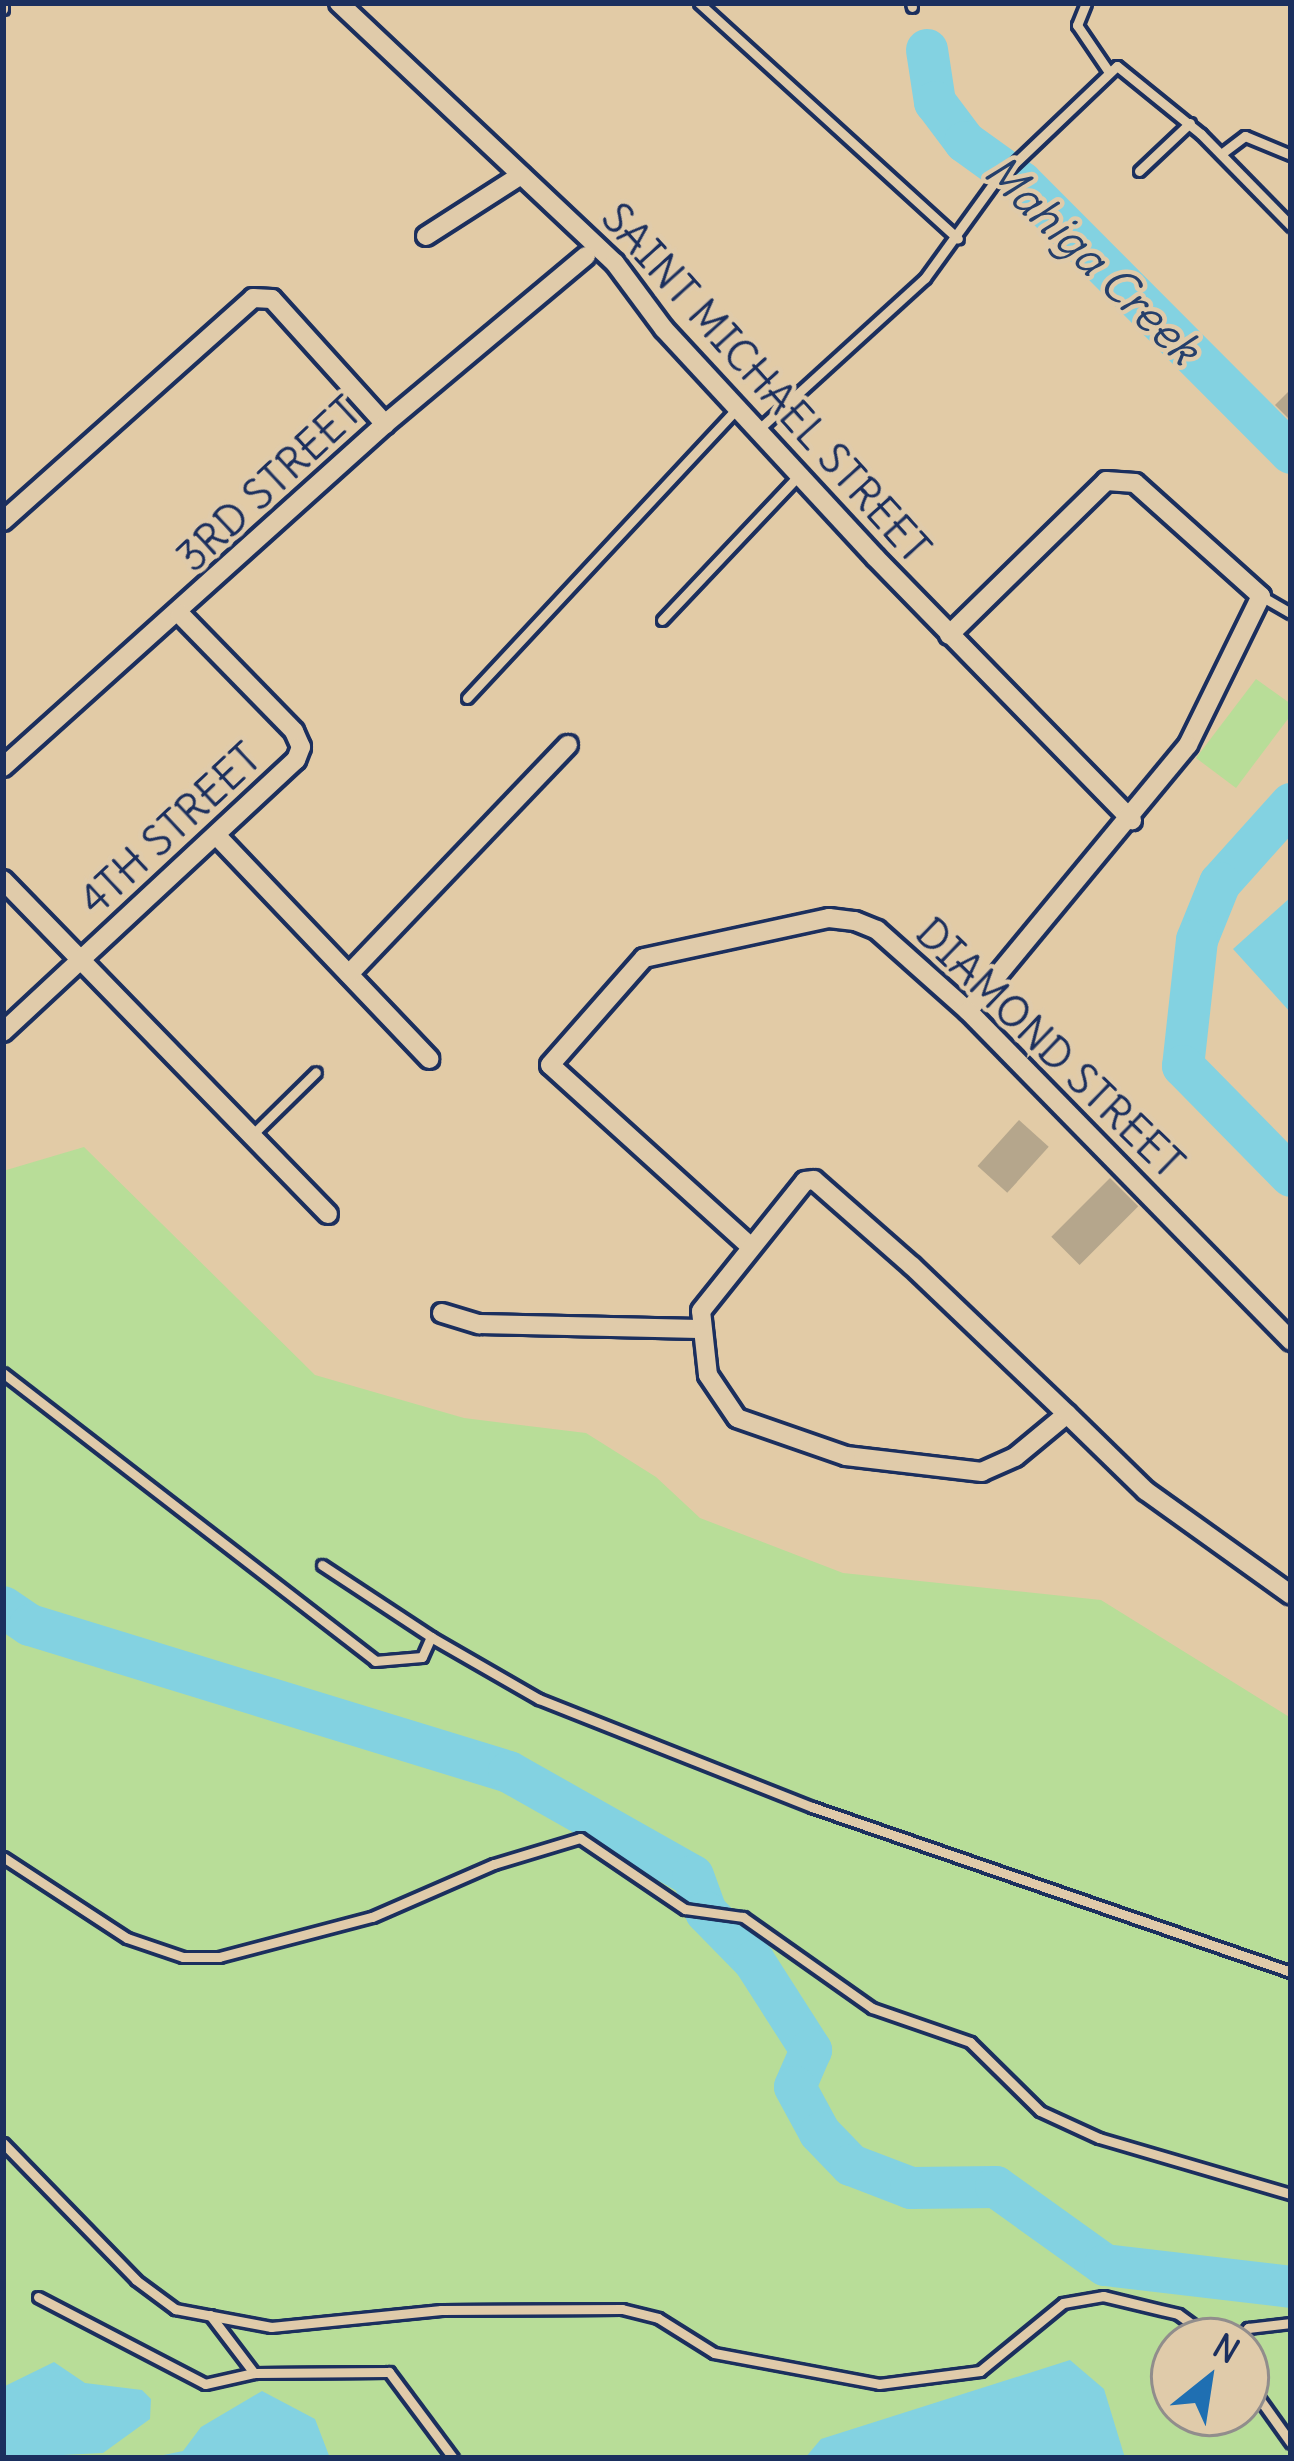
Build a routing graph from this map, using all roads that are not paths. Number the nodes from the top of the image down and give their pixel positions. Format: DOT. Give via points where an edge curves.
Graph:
graph roads {
  1 [pos="338,3"];
  2 [pos="699,3"];
  3 [pos="1086,3"];
  4 [pos="1109,72"];
  5 [pos="1190,123"];
  6 [pos="1221,154"];
  7 [pos="1291,155"];
  8 [pos="1139,171"];
  9 [pos="521,176"];
  10 [pos="1291,226"];
  11 [pos="426,236"];
  12 [pos="958,239"];
  13 [pos="586,256"];
  14 [pos="738,407"];
  15 [pos="385,424"];
  16 [pos="760,429"];
  17 [pos="800,474"];
  18 [pos="3,520"];
  19 [pos="1262,596"];
  20 [pos="1291,613"];
  21 [pos="180,614"];
  22 [pos="662,620"];
  23 [pos="949,635"];
  24 [pos="467,698"];
  25 [pos="568,745"];
  26 [pos="3,767"];
  27 [pos="1132,820"];
  28 [pos="217,836"];
  29 [pos="3,880"];
  30 [pos="83,960"];
  31 [pos="349,974"];
  32 [pos="968,1011"];
  33 [pos="3,1032"];
  34 [pos="429,1059"];
  35 [pos="316,1072"];
  36 [pos="253,1134"];
  37 [pos="328,1214"];
  38 [pos="751,1247"];
  39 [pos="442,1313"];
  40 [pos="699,1329"];
  41 [pos="1291,1341"];
  42 [pos="3,1373"];
  43 [pos="1067,1414"];
  44 [pos="322,1565"];
  45 [pos="1291,1595"];
  46 [pos="431,1637"];
  47 [pos="3,1857"];
  48 [pos="1291,1972"];
  49 [pos="3,2143"];
  50 [pos="1291,2194"];
  51 [pos="38,2297"];
  52 [pos="209,2315"];
  53 [pos="1182,2317"];
  54 [pos="254,2372"];
  55 [pos="1270,2414"];
  56 [pos="1291,2444"];
  57 [pos="453,2458"];
  1 -- 9 [label="street, SAINT MICHAEL STREET"];
  2 -- 12 [label="lane"];
  3 -- 4 [label="lane" via="1077,25"];
  4 -- 5 [label="lane" via="1129,69"];
  4 -- 12 [label="lane" via="993,184"];
  5 -- 6 [label="lane"];
  5 -- 8 [label="lane"];
  6 -- 7 [label="lane" via="1244,136"];
  6 -- 10 [label="lane"];
  9 -- 11 [label="street"];
  9 -- 14 [label="street, SAINT MICHAEL STREET" via="650,300 664,329"];
  12 -- 16 [label="lane"];
  13 -- 15 [label="street, 3RD STREET"];
  14 -- 16 [label="street, SAINT MICHAEL STREET"];
  14 -- 24 [label="lane"];
  15 -- 18 [label="street" via="272,299 253,298"];
  15 -- 21 [label="street, 3RD STREET"];
  16 -- 17 [label="street, SAINT MICHAEL STREET"];
  17 -- 22 [label="lane"];
  17 -- 23 [label="street, SAINT MICHAEL STREET"];
  19 -- 20 [label="lane"];
  19 -- 23 [label="street" via="1135,482 1106,482"];
  19 -- 27 [label="street" via="1188,746"];
  21 -- 26 [label="street, 3RD STREET"];
  21 -- 28 [label="street, 4TH STREET" via="302,747"];
  23 -- 27 [label="street, SAINT MICHAEL STREET"];
  25 -- 31 [label="street"];
  27 -- 32 [label="street"];
  28 -- 30 [label="street, 4TH STREET"];
  28 -- 31 [label="street"];
  29 -- 30 [label="street"];
  30 -- 33 [label="street, 4TH STREET"];
  30 -- 36 [label="street"];
  31 -- 34 [label="street"];
  32 -- 38 [label="street, DIAMOND STREET" via="878,930 829,918 644,958 549,1069"];
  32 -- 41 [label="street, DIAMOND STREET"];
  35 -- 36 [label="lane"];
  36 -- 37 [label="street"];
  38 -- 40 [label="street" via="709,1297"];
  38 -- 43 [label="street" via="814,1180"];
  39 -- 40 [label="street" via="479,1324"];
  40 -- 43 [label="street" via="708,1375 737,1418 846,1456 982,1472 1015,1457"];
  42 -- 46 [label="lane" via="375,1660 422,1657"];
  43 -- 45 [label="street" via="1146,1491"];
  44 -- 46 [label="lane"];
  46 -- 48 [label="lane" via="539,1699 791,1799"];
  47 -- 50 [label="lane" via="128,1937 183,1958 297,1940 580,1838 685,1909 743,1917 872,2008 970,2042 1040,2111 1099,2138"];
  49 -- 52 [label="lane" via="136,2280 175,2309"];
  51 -- 54 [label="lane" via="206,2384"];
  52 -- 53 [label="lane" via="271,2327 511,2306 622,2309 658,2318 714,2353 879,2384 980,2371 1063,2303 1103,2296"];
  52 -- 54 [label="lane"];
  54 -- 57 [label="lane" via="389,2372"];
  55 -- 56 [label="lane"];
}
